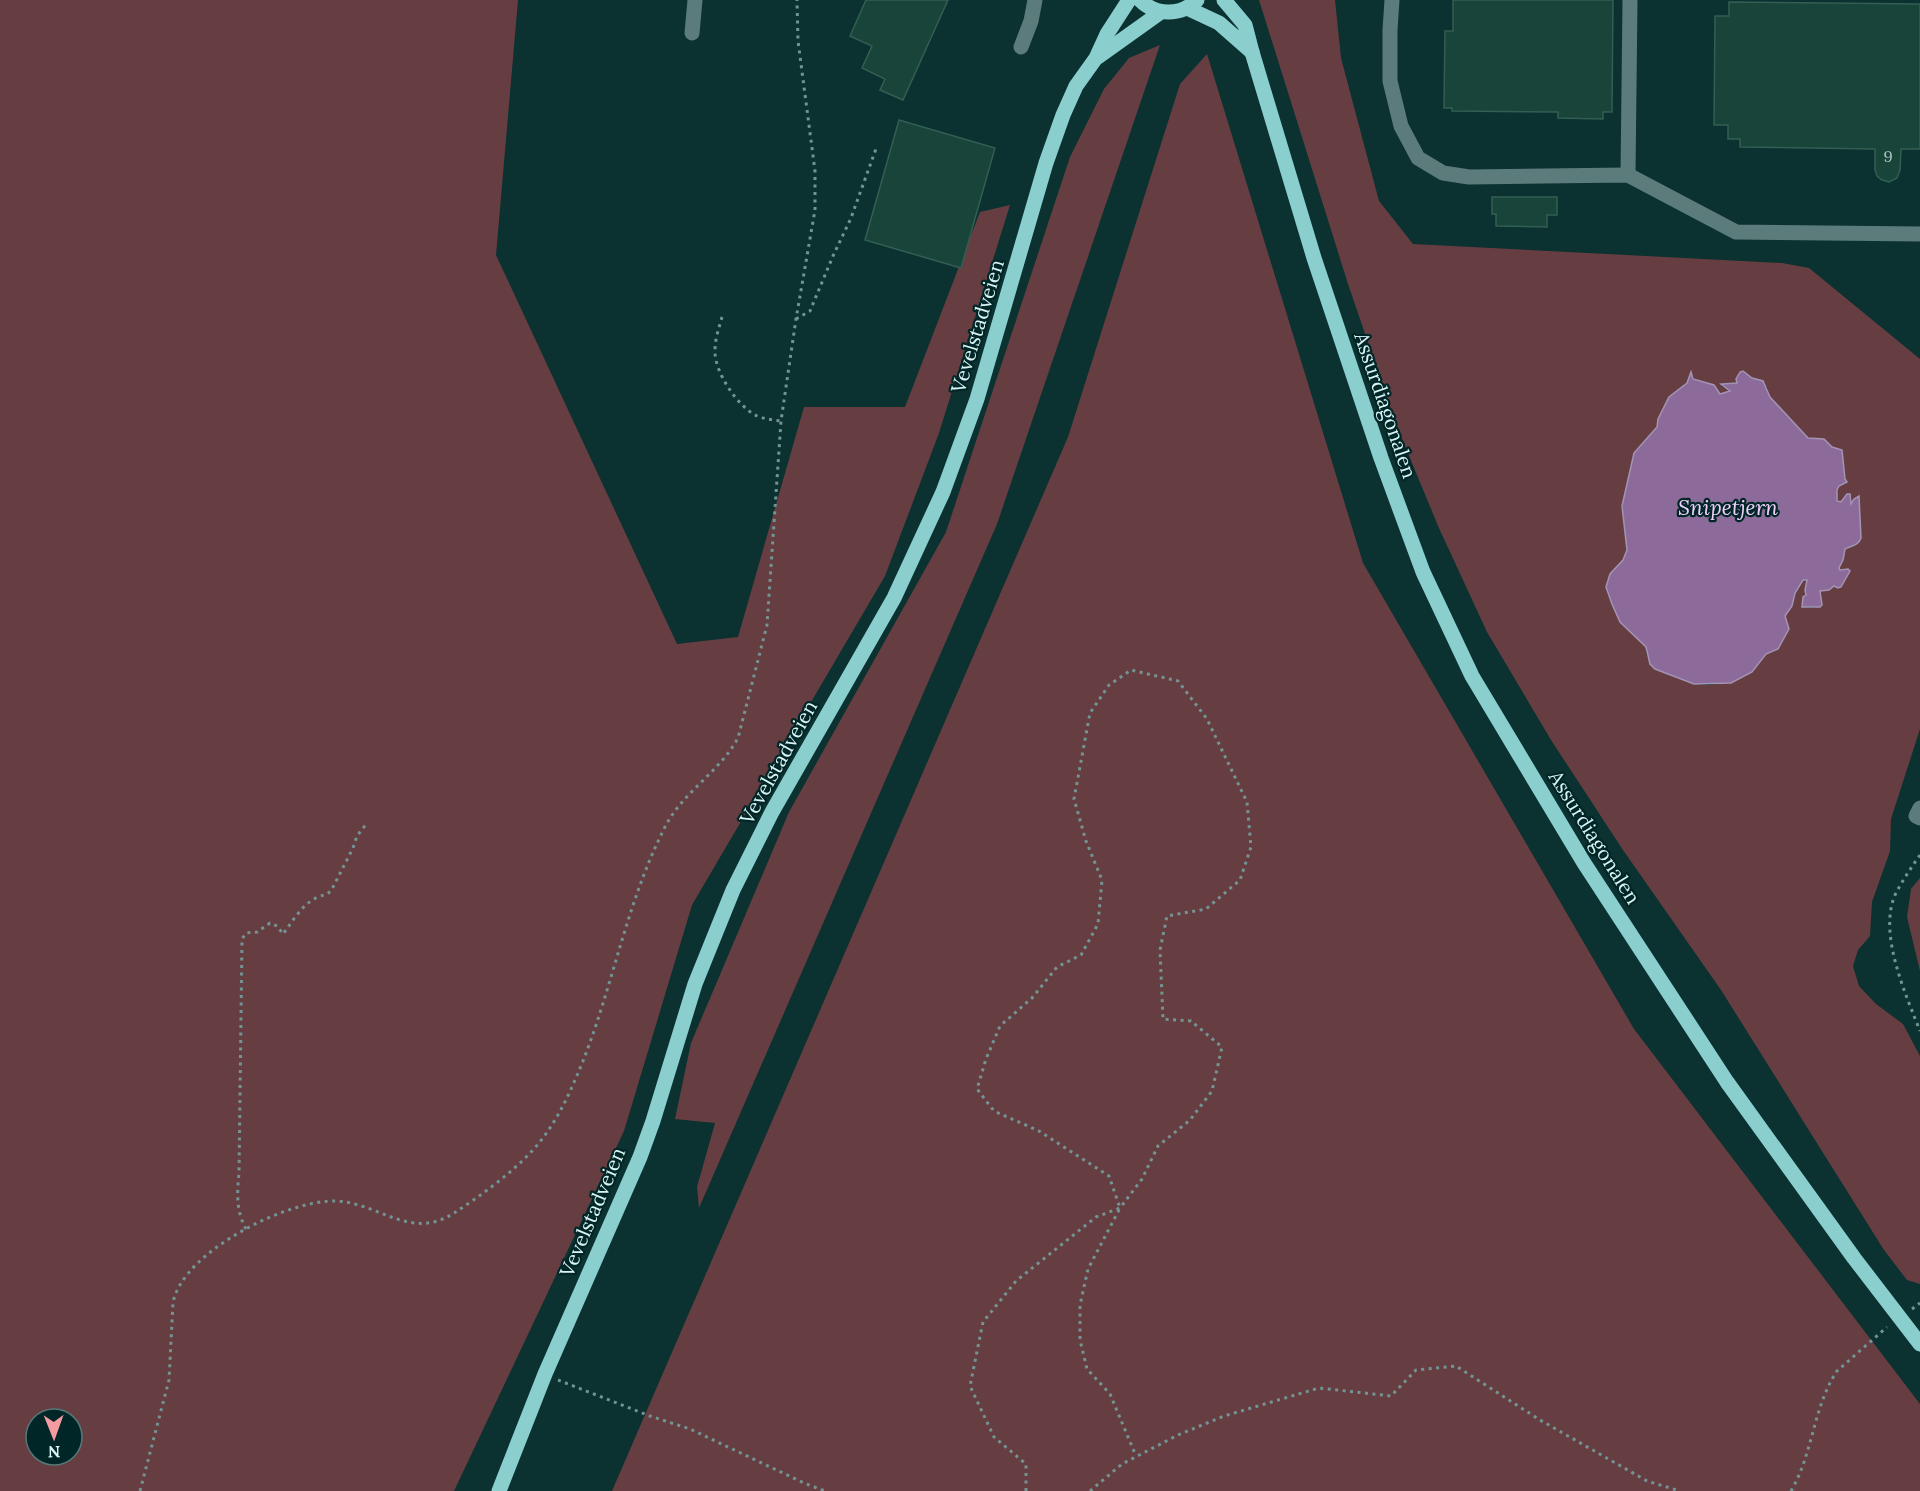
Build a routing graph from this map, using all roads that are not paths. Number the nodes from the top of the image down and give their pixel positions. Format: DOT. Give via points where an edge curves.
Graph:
graph roads {
  1 [pos="695,0"];
  2 [pos="1035,0"];
  3 [pos="1129,0"];
  4 [pos="1140,0"];
  5 [pos="1224,0"];
  6 [pos="1392,0"];
  7 [pos="1630,0"];
  8 [pos="1192,4"];
  9 [pos="1161,12"];
  10 [pos="693,33"];
  11 [pos="1020,47"];
  12 [pos="1252,52"];
  13 [pos="1096,58"];
  14 [pos="1628,176"];
  15 [pos="1920,234"];
  16 [pos="1920,808"];
  17 [pos="1920,818"];
  18 [pos="1920,1344"];
  19 [pos="499,1491"];
  1 -- 10 [label="lane"];
  2 -- 11 [label="lane"];
  3 -- 13 [label="main road, Vevelstadveien"];
  4 -- 9 [label="main road"];
  5 -- 12 [label="main road" via="1245,25"];
  6 -- 14 [label="lane" via="1390,81 1401,126 1418,158 1443,173 1469,177"];
  7 -- 14 [label="lane"];
  8 -- 9 [label="main road, Vevelstadveien" via="1174,12"];
  8 -- 12 [label="main road, Vevelstadveien"];
  9 -- 13 [label="main road, Vevelstadveien"];
  12 -- 18 [label="main road, Assurdiagonalen" via="1381,458 1423,572 1472,676 1584,862 1727,1082"];
  13 -- 19 [label="main road, Vevelstadveien" via="1069,100 1056,133 977,399 943,492 894,598 772,812 733,890 695,984 640,1156"];
  14 -- 15 [label="lane" via="1736,232"];
  16 -- 17 [label="lane" via="1916,816"];
}
